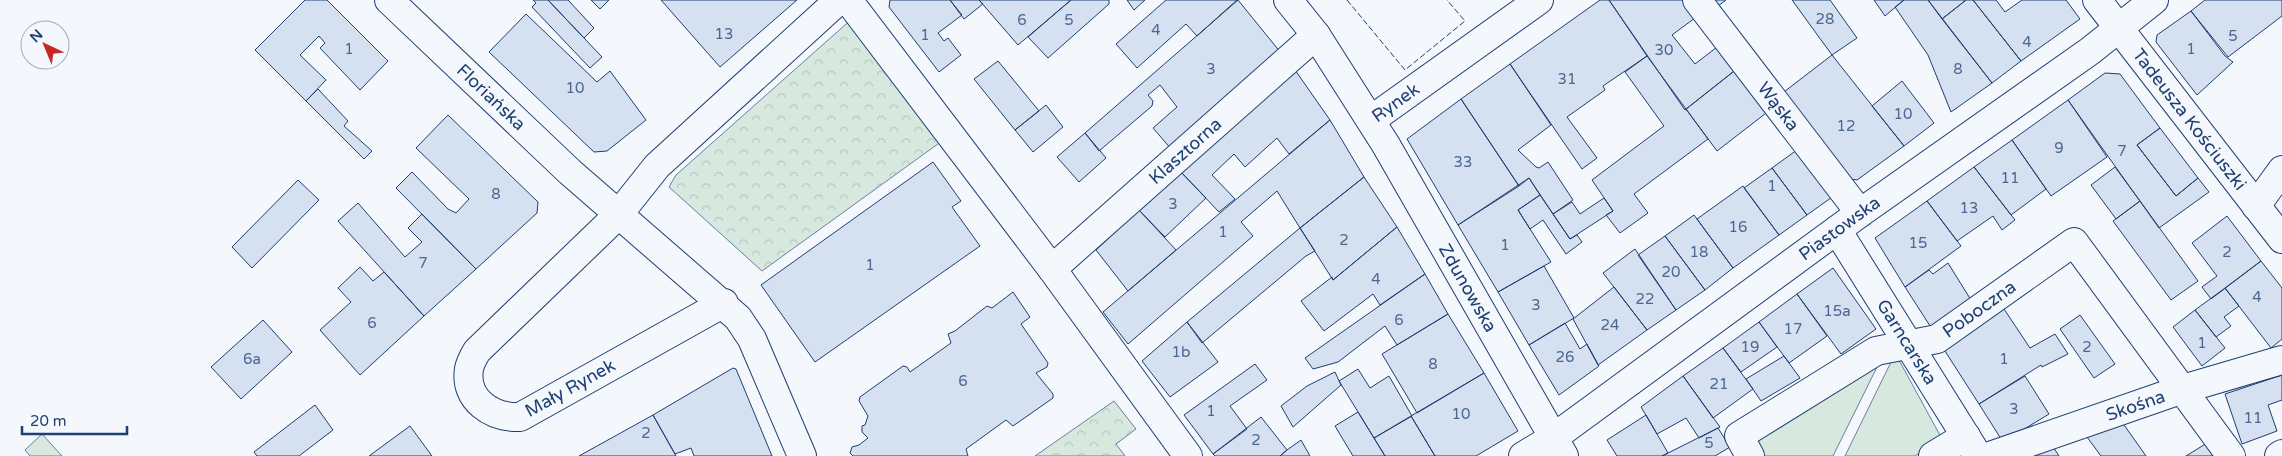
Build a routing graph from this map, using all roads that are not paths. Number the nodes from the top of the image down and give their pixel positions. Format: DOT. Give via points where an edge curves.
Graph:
graph roads {
  1 [pos="389,0"];
  2 [pos="840,0"];
  3 [pos="848,0"];
  4 [pos="1288,0"];
  5 [pos="1539,0"];
  6 [pos="1697,0"];
  7 [pos="2096,0"];
  8 [pos="2154,0"];
  9 [pos="2118,27"];
  10 [pos="1316,35"];
  11 [pos="1371,120"];
  12 [pos="2282,170"];
  13 [pos="2256,206"];
  14 [pos="1860,213"];
  15 [pos="618,215"];
  16 [pos="1837,230"];
  17 [pos="2282,239"];
  18 [pos="1052,269"];
  19 [pos="724,304"];
  20 [pos="1908,344"];
  21 [pos="2282,360"];
  22 [pos="2182,389"];
  23 [pos="1972,446"];
  24 [pos="1558,447"];
  25 [pos="802,456"];
  26 [pos="1188,456"];
  27 [pos="1523,456"];
  28 [pos="1750,456"];
  29 [pos="1933,456"];
  30 [pos="1990,456"];
  31 [pos="2231,456"];
  1 -- 15 [label="street, Floriańska"];
  2 -- 15 [label="street, Mały Rynek" via="657,166"];
  3 -- 18 [label="street"];
  4 -- 10 [label="street, Rynek"];
  5 -- 11 [label="street, Rynek"];
  6 -- 14 [label="street, Wąska"];
  7 -- 9 [label="street, Tadeusza Kościuszki"];
  8 -- 9 [label="street, Piastowska"];
  9 -- 13 [label="street, Tadeusza Kościuszki"];
  9 -- 14 [label="street, Piastowska" via="2090,51"];
  10 -- 11 [label="street, Rynek"];
  10 -- 18 [label="street, Klasztorna"];
  11 -- 24 [label="street, Zdunowska"];
  12 -- 13 [label="street"];
  13 -- 17 [label="street, Tadeusza Kościuszki"];
  14 -- 16 [label="street, Piastowska"];
  15 -- 19 [label="street"];
  15 -- 19 [label="street, Mały Rynek" via="477,351 469,368 469,387 480,404 507,418 520,417"];
  16 -- 20 [label="street, Garncarska"];
  16 -- 24 [label="street, Piastowska"];
  18 -- 26 [label="street"];
  19 -- 25 [label="street" via="752,339"];
  20 -- 22 [label="street, Poboczna" via="1937,339 2074,242"];
  20 -- 23 [label="street, Garncarska"];
  20 -- 28 [label="street, Poboczna" via="1876,351 1739,436"];
  21 -- 22 [label="street, Skośna"];
  22 -- 30 [label="street, Skośna"];
  22 -- 31 [label="street"];
  23 -- 29 [label="street"];
  24 -- 27 [label="street, Piastowska"];
}
